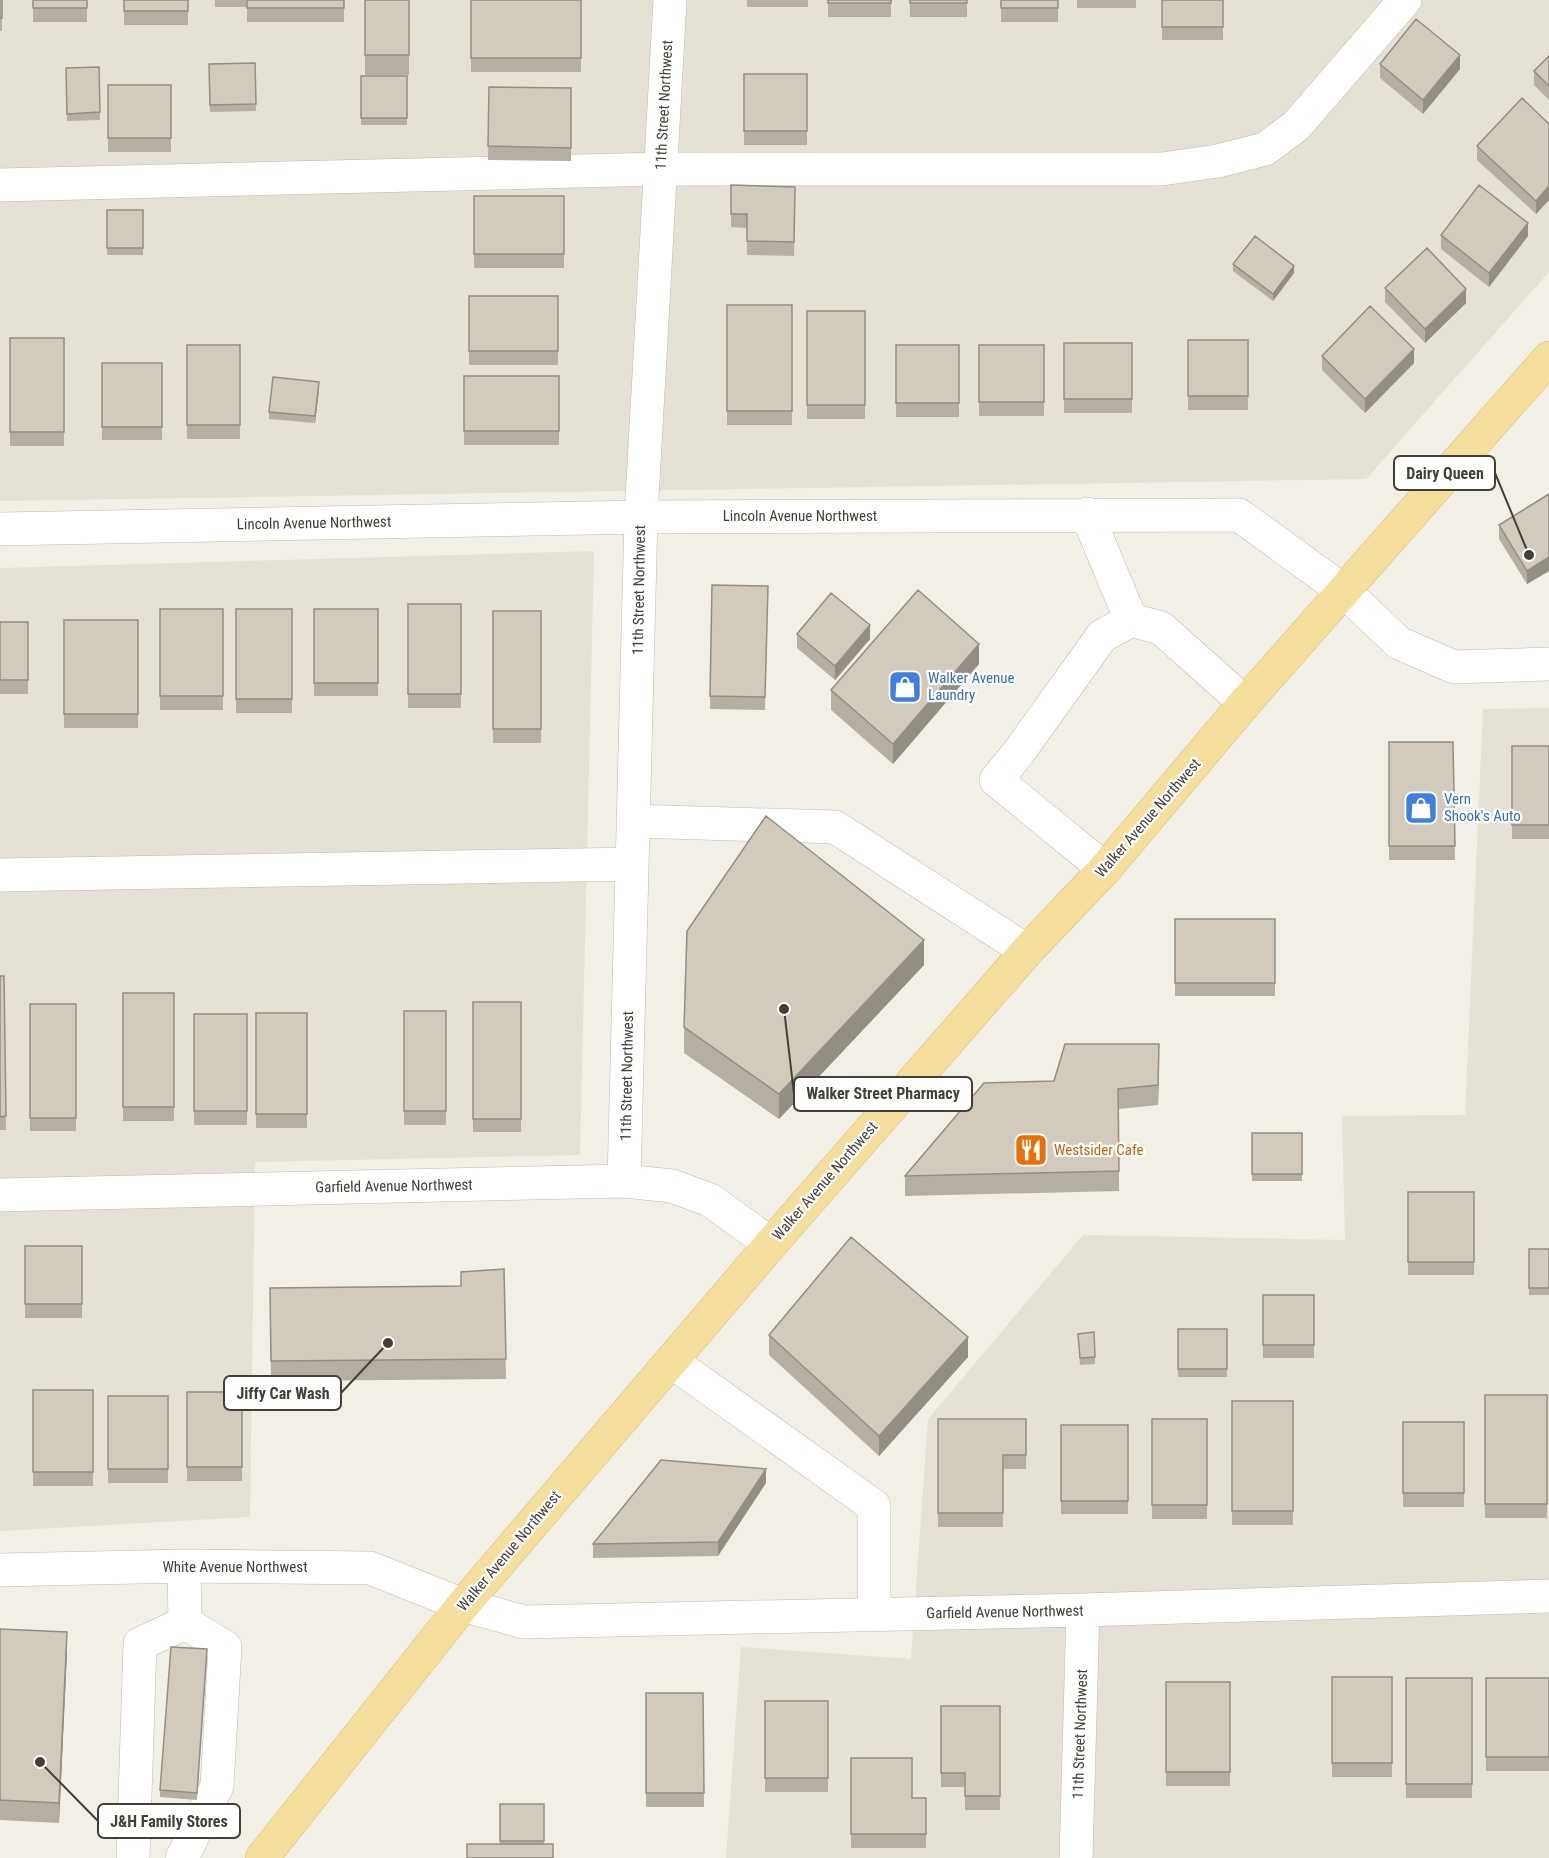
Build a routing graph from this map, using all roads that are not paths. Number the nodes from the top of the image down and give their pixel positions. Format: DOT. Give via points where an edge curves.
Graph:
graph roads {
  1 [pos="670,0"];
  2 [pos="1405,0"];
  3 [pos="661,169"];
  4 [pos="0,185"];
  5 [pos="1549,358"];
  6 [pos="1087,514"];
  7 [pos="641,517"];
  8 [pos="0,529"];
  9 [pos="1345,592"];
  10 [pos="1131,620"];
  11 [pos="1549,664"];
  12 [pos="1245,703"];
  13 [pos="633,821"];
  14 [pos="632,864"];
  15 [pos="1105,869"];
  16 [pos="0,875"];
  17 [pos="1027,951"];
  18 [pos="624,1181"];
  19 [pos="0,1195"];
  20 [pos="771,1244"];
  21 [pos="671,1361"];
  22 [pos="184,1566"];
  23 [pos="0,1570"];
  24 [pos="1549,1596"];
  25 [pos="463,1605"];
  26 [pos="1083,1610"];
  27 [pos="874,1615"];
  28 [pos="185,1623"];
  29 [pos="133,1858"];
  30 [pos="182,1858"];
  31 [pos="262,1858"];
  32 [pos="1076,1858"];
  1 -- 3 [label="street, 11th Street Northwest"];
  2 -- 3 [label="street" via="1296,126 1265,149 1218,161 1162,169"];
  3 -- 4 [label="street"];
  3 -- 7 [label="street, 11th Street Northwest"];
  5 -- 9 [label="main road, Walker Avenue Northwest"];
  6 -- 7 [label="street, Lincoln Avenue Northwest"];
  6 -- 9 [label="street, Lincoln Avenue Northwest" via="1239,515"];
  6 -- 10 [label="street"];
  7 -- 8 [label="street, Lincoln Avenue Northwest"];
  7 -- 13 [label="street, 11th Street Northwest"];
  9 -- 11 [label="street, Lincoln Avenue Northwest" via="1399,643 1454,667"];
  9 -- 12 [label="main road, Walker Avenue Northwest"];
  10 -- 12 [label="street" via="1161,628"];
  10 -- 15 [label="street" via="1102,636 996,780"];
  12 -- 15 [label="main road, Walker Avenue Northwest"];
  13 -- 14 [label="street, 11th Street Northwest"];
  13 -- 17 [label="street" via="834,827"];
  14 -- 16 [label="street"];
  14 -- 18 [label="street, 11th Street Northwest"];
  15 -- 17 [label="main road, Walker Avenue Northwest"];
  17 -- 20 [label="main road, Walker Avenue Northwest"];
  18 -- 19 [label="street, Garfield Avenue Northwest"];
  18 -- 20 [label="street, Garfield Avenue Northwest" via="672,1186 710,1200"];
  20 -- 21 [label="main road, Walker Avenue Northwest"];
  21 -- 25 [label="main road, Walker Avenue Northwest"];
  21 -- 27 [label="street" via="874,1506"];
  22 -- 23 [label="street, White Avenue Northwest"];
  22 -- 25 [label="street, White Avenue Northwest" via="370,1568"];
  22 -- 28 [label="street"];
  24 -- 26 [label="street, Garfield Avenue Northwest"];
  25 -- 27 [label="street, Garfield Avenue Northwest" via="524,1622"];
  25 -- 31 [label="main road, Walker Avenue Northwest"];
  26 -- 27 [label="street, Garfield Avenue Northwest"];
  26 -- 32 [label="street, 11th Street Northwest"];
  28 -- 29 [label="street" via="140,1644 154,1697"];
  28 -- 30 [label="street" via="225,1647 210,1755 217,1786"];
}
